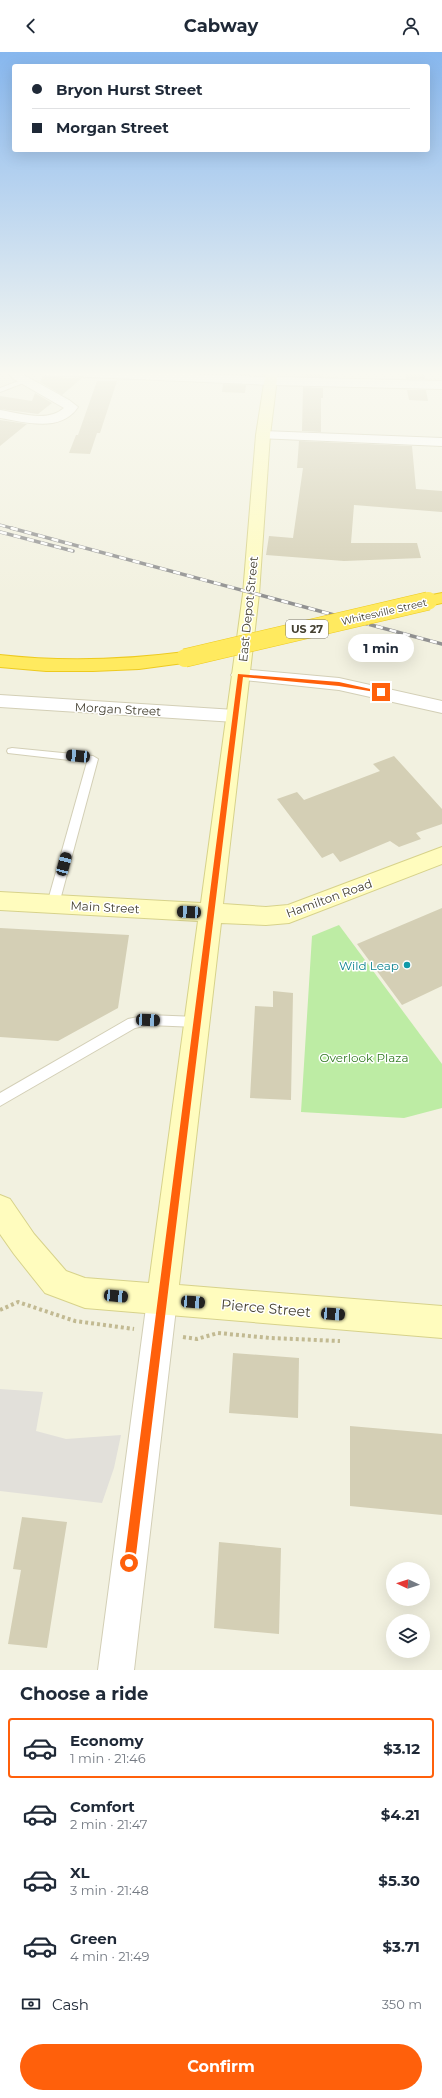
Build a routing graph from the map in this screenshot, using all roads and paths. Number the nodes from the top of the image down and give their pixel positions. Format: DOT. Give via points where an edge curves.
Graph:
graph roads {
  1 [pos="262,447"];
  2 [pos="435,600"];
  3 [pos="0,661"];
  4 [pos="240,675"];
  5 [pos="0,701"];
  6 [pos="442,707"];
  7 [pos="235,716"];
  8 [pos="12,751"];
  9 [pos="442,855"];
  10 [pos="0,901"];
  11 [pos="53,904"];
  12 [pos="210,913"];
  13 [pos="197,1022"];
  14 [pos="0,1100"];
  15 [pos="0,1209"];
  16 [pos="162,1300"];
  17 [pos="0,1310"];
  18 [pos="442,1322"];
  19 [pos="158,1333"];
  20 [pos="348,1342"];
  21 [pos="116,1670"];
  1 -- 4 [label="street, East Depot Street" via="251,594"];
  2 -- 3 [label="highway, Whitesville Street / US 27, bridge" via="185,658 97,666"];
  4 -- 6 [label="street" via="339,684"];
  4 -- 7 [label="street, East Depot Street"];
  5 -- 7 [label="street, Morgan Street"];
  7 -- 12 [label="street, East Depot Street"];
  8 -- 11 [label="lane" via="93,759"];
  9 -- 12 [label="street, Hamilton Road" via="290,914 266,916"];
  10 -- 11 [label="street, Main Street"];
  11 -- 12 [label="street, Main Street"];
  12 -- 13 [label="street, East Depot Street"];
  13 -- 14 [label="lane" via="148,1020 132,1023"];
  13 -- 16 [label="street, East Depot Street"];
  15 -- 16 [label="street, Pierce Street" via="24,1244 56,1282 85,1293"];
  16 -- 18 [label="street, Pierce Street"];
  16 -- 19 [label="street"];
  17 -- 19 [label="path" via="18,1302 75,1321"];
  19 -- 20 [label="path" via="197,1339 218,1333"];
  19 -- 21 [label="street"];
}
